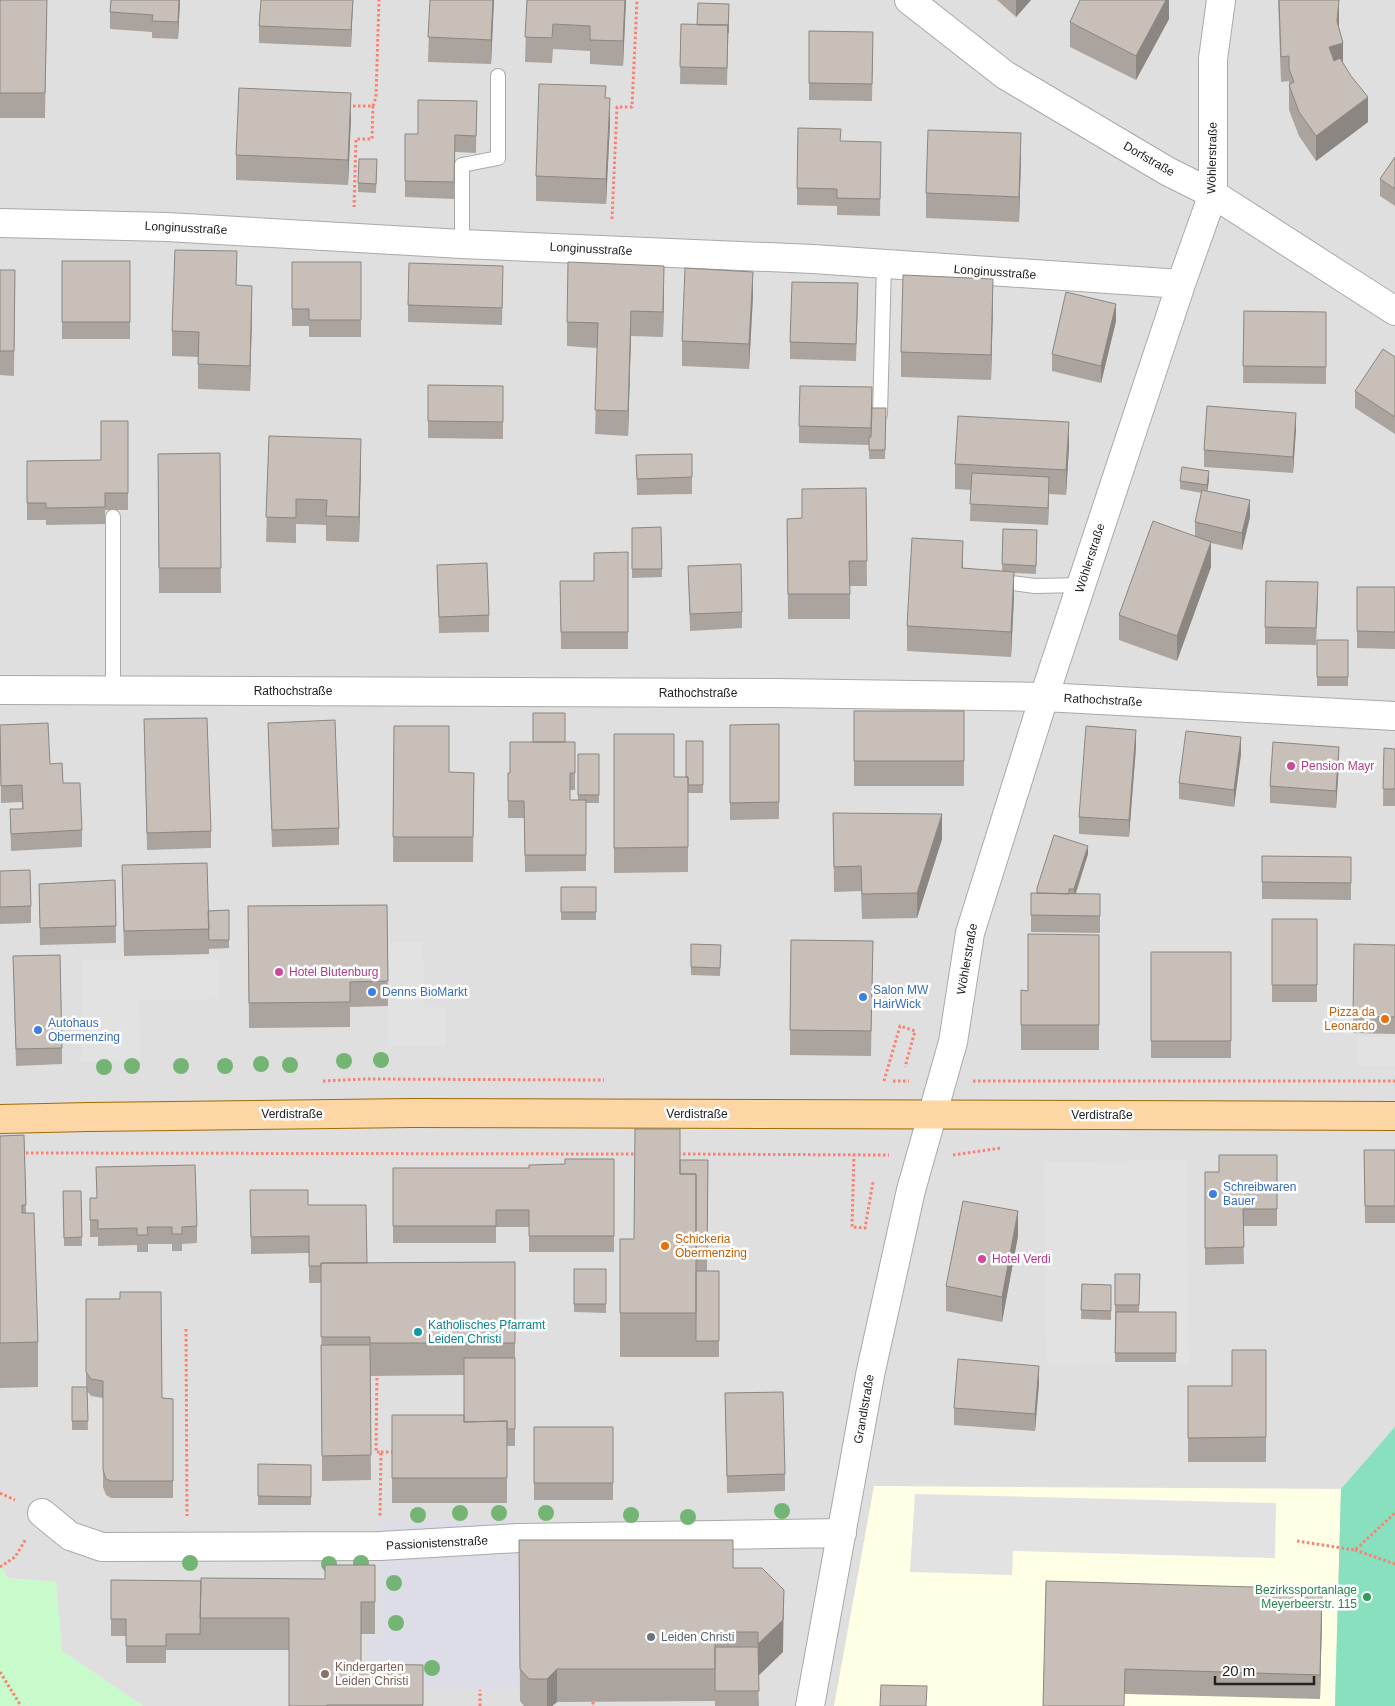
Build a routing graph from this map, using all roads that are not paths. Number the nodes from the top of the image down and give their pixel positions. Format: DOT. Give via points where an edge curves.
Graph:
graph roads {
  1 [pos="909,0"];
  2 [pos="1221,0"];
  3 [pos="498,76"];
  4 [pos="1214,194"];
  5 [pos="0,223"];
  6 [pos="462,244"];
  7 [pos="884,264"];
  8 [pos="1181,284"];
  9 [pos="1395,311"];
  10 [pos="880,414"];
  11 [pos="114,517"];
  12 [pos="987,580"];
  13 [pos="1081,585"];
  14 [pos="0,690"];
  15 [pos="113,691"];
  16 [pos="1044,697"];
  17 [pos="1395,716"];
  18 [pos="932,1114"];
  19 [pos="1395,1116"];
  20 [pos="0,1119"];
  21 [pos="42,1513"];
  22 [pos="842,1533"];
  23 [pos="810,1706"];
  1 -- 4 [label="street, Dorfstraße" via="1005,76"];
  2 -- 4 [label="street, Wöhlerstraße" via="1213,60"];
  3 -- 6 [label="lane" via="498,158 462,164"];
  4 -- 8 [label="street, Wöhlerstraße"];
  4 -- 9 [label="street, Dorfstraße"];
  5 -- 6 [label="street, Longinusstraße" via="167,227"];
  6 -- 7 [label="street, Longinusstraße"];
  7 -- 8 [label="street, Longinusstraße"];
  7 -- 10 [label="lane"];
  8 -- 13 [label="street, Wöhlerstraße"];
  11 -- 15 [label="lane"];
  12 -- 13 [label="lane" via="1035,586"];
  13 -- 16 [label="street, Wöhlerstraße"];
  14 -- 15 [label="street, Rathochstraße"];
  15 -- 16 [label="street, Rathochstraße"];
  16 -- 17 [label="street, Rathochstraße"];
  16 -- 18 [label="street, Wöhlerstraße" via="970,932 953,1042"];
  18 -- 19 [label="main road, Verdistraße"];
  18 -- 20 [label="main road, Verdistraße" via="412,1113"];
  18 -- 22 [label="street, Grandlstraße" via="909,1200 870,1375"];
  21 -- 22 [label="street, Passionistenstraße" via="70,1536 102,1547 380,1546 519,1538"];
  22 -- 23 [label="street, Grandlstraße"];
}
